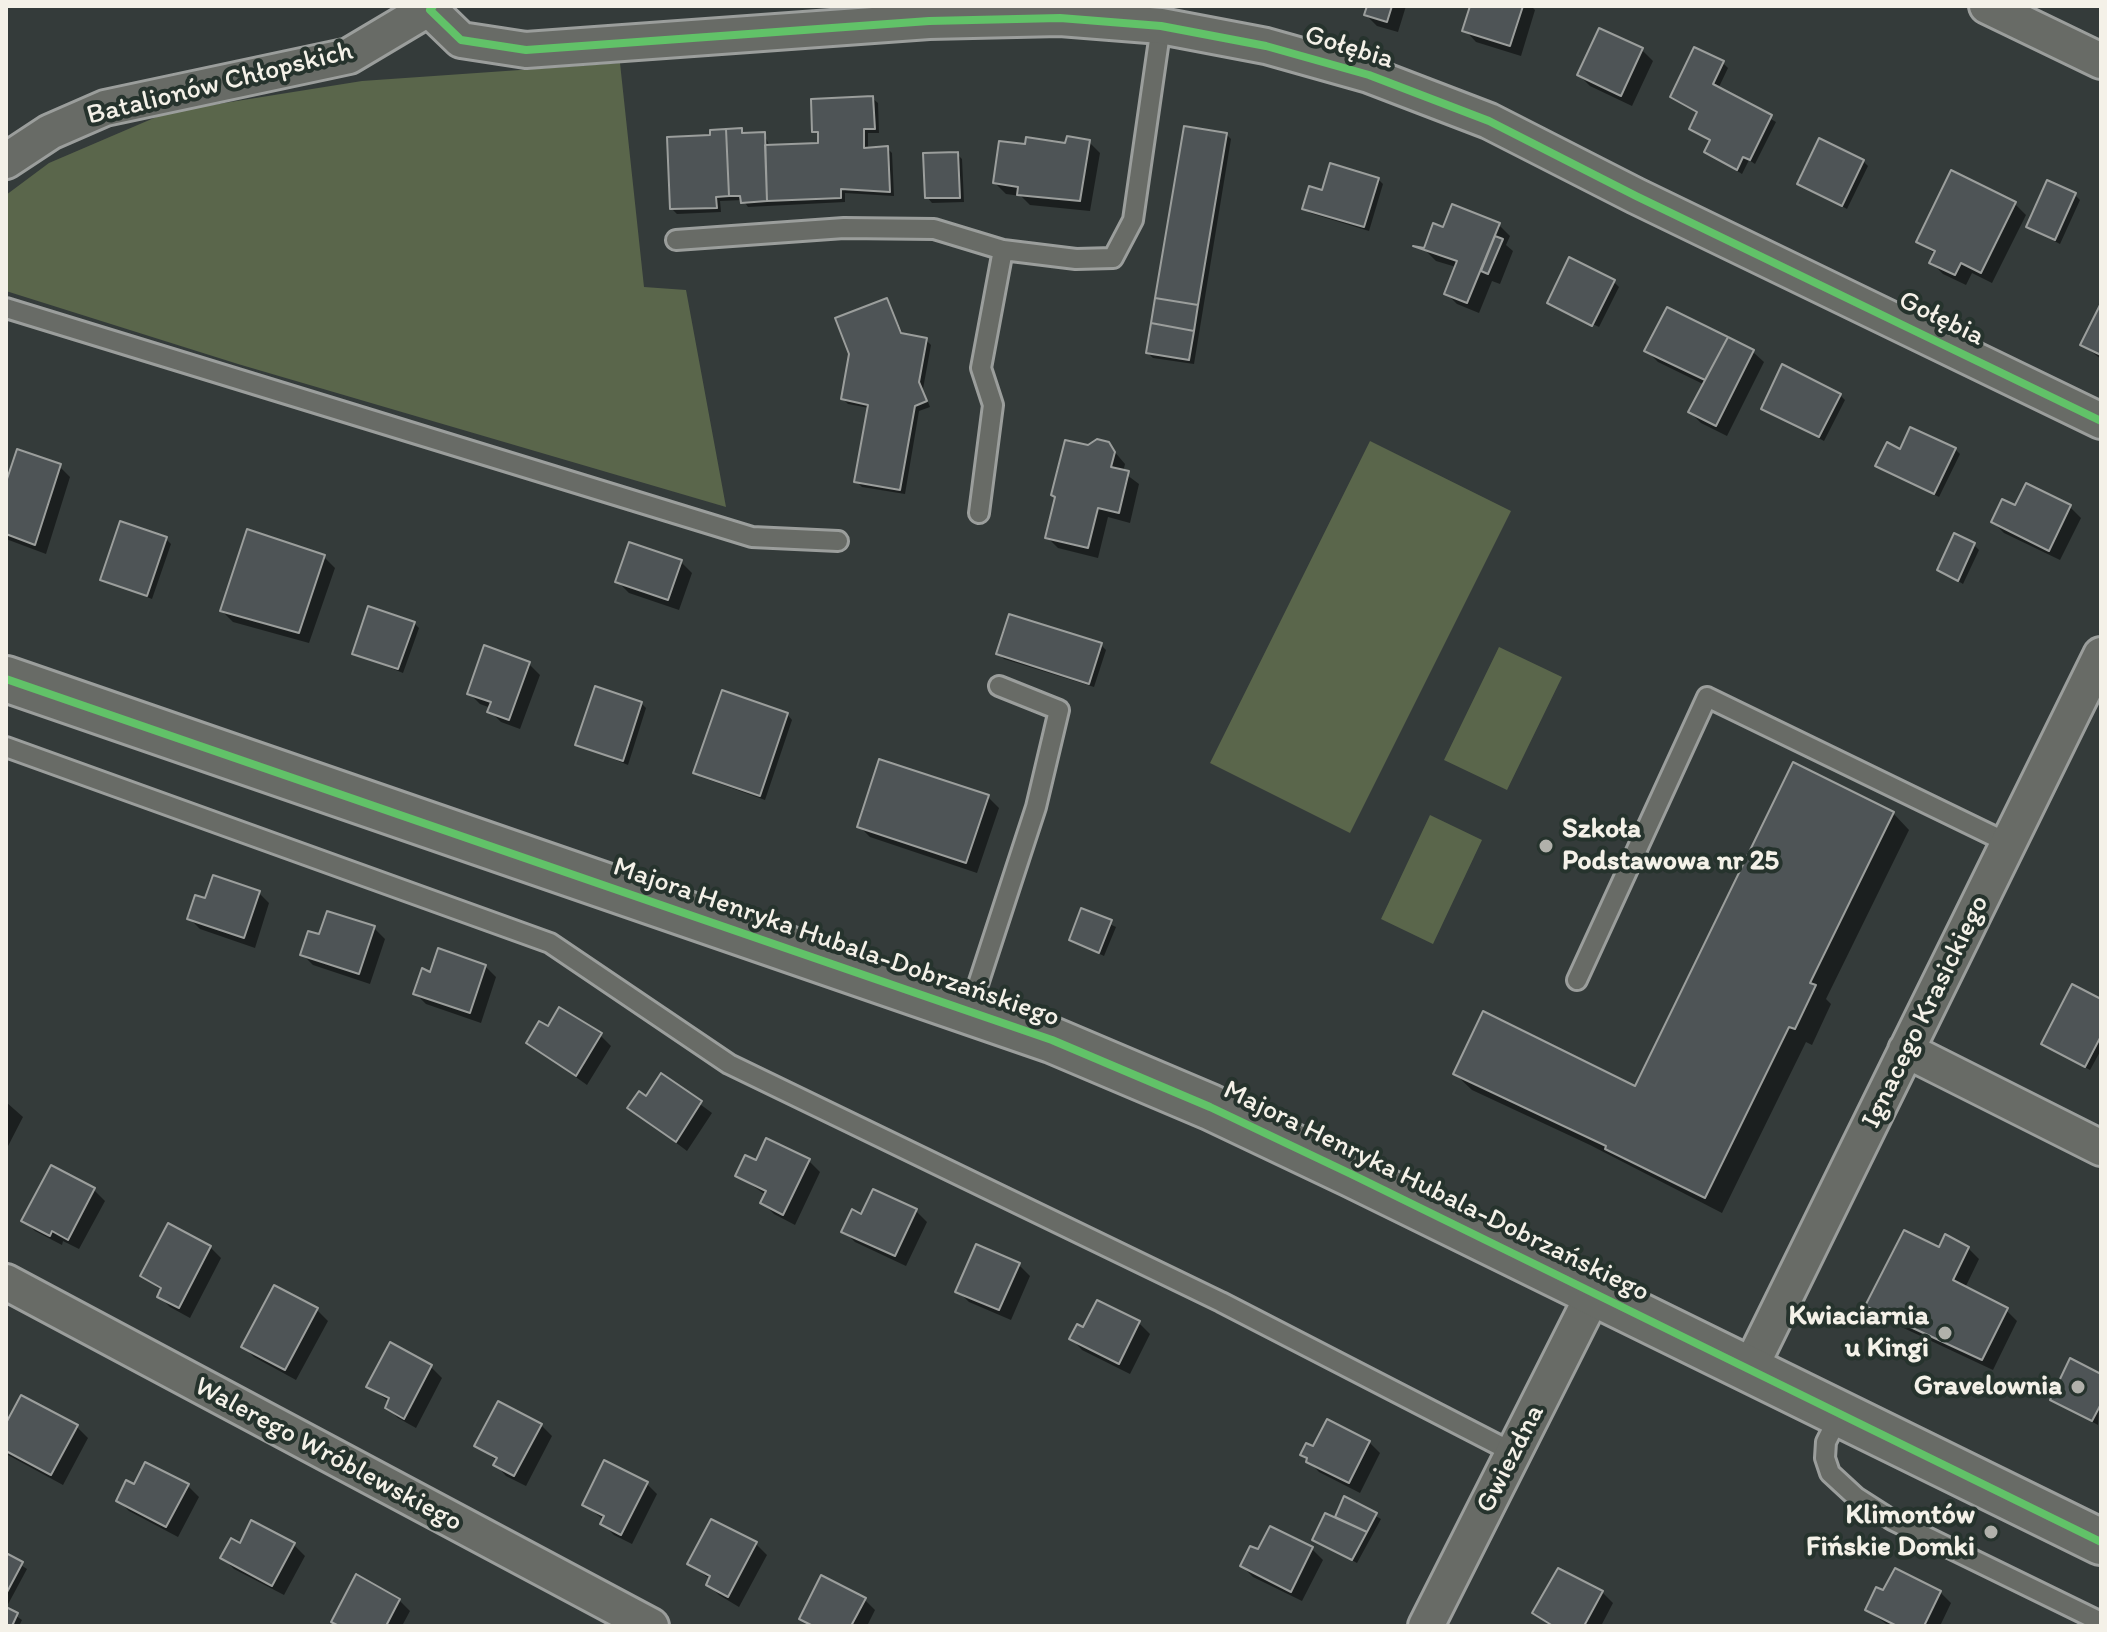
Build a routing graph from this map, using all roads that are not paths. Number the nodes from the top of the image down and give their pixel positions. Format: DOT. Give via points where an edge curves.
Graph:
graph roads {
  1 [pos="1987,6"];
  2 [pos="431,8"];
  3 [pos="1161,26"];
  4 [pos="2101,61"];
  5 [pos="6,161"];
  6 [pos="676,240"];
  7 [pos="1003,250"];
  8 [pos="6,308"];
  9 [pos="2101,421"];
  10 [pos="979,513"];
  11 [pos="838,541"];
  12 [pos="2101,655"];
  13 [pos="6,679"];
  14 [pos="999,686"];
  15 [pos="6,747"];
  16 [pos="2010,844"];
  17 [pos="1577,980"];
  18 [pos="969,1012"];
  19 [pos="1906,1050"];
  20 [pos="2101,1148"];
  21 [pos="6,1282"];
  22 [pos="1595,1291"];
  23 [pos="1750,1368"];
  24 [pos="1840,1414"];
  25 [pos="1514,1453"];
  26 [pos="2101,1542"];
  27 [pos="2101,1622"];
  28 [pos="651,1626"];
  29 [pos="1426,1626"];
  1 -- 4 [label="street"];
  2 -- 3 [label="street, Gołębia" via="461,40 526,50 929,21 1060,18"];
  2 -- 5 [label="street, Batalionów Chłopskich" via="349,56 105,108 50,132"];
  3 -- 7 [label="lane" via="1133,220 1113,258"];
  3 -- 9 [label="street, Gołębia" via="1266,46 1369,75 1489,121"];
  6 -- 7 [label="lane" via="844,228 934,229"];
  7 -- 10 [label="lane" via="981,368 993,405"];
  8 -- 11 [label="lane" via="752,537"];
  12 -- 16 [label="street, Ignacego Krasickiego"];
  13 -- 18 [label="street, Majora Henryka Hubala-Dobrzańskiego"];
  14 -- 18 [label="lane" via="1059,710 1036,807"];
  15 -- 25 [label="lane" via="550,943 729,1064 1221,1302"];
  16 -- 17 [label="lane" via="1707,697"];
  16 -- 19 [label="street, Ignacego Krasickiego"];
  18 -- 22 [label="street, Majora Henryka Hubala-Dobrzańskiego" via="1052,1040 1210,1107"];
  19 -- 20 [label="street"];
  19 -- 23 [label="street, Ignacego Krasickiego"];
  21 -- 28 [label="street, Walerego Wróblewskiego"];
  22 -- 23 [label="street, Majora Henryka Hubala-Dobrzańskiego"];
  22 -- 25 [label="street, Gwiezdna"];
  23 -- 24 [label="street, Majora Henryka Hubala-Dobrzańskiego"];
  24 -- 26 [label="street, Majora Henryka Hubala-Dobrzańskiego"];
  24 -- 27 [label="lane" via="1826,1442 1825,1458 1830,1473 1856,1497 1892,1520"];
  25 -- 29 [label="street, Gwiezdna"];
}
